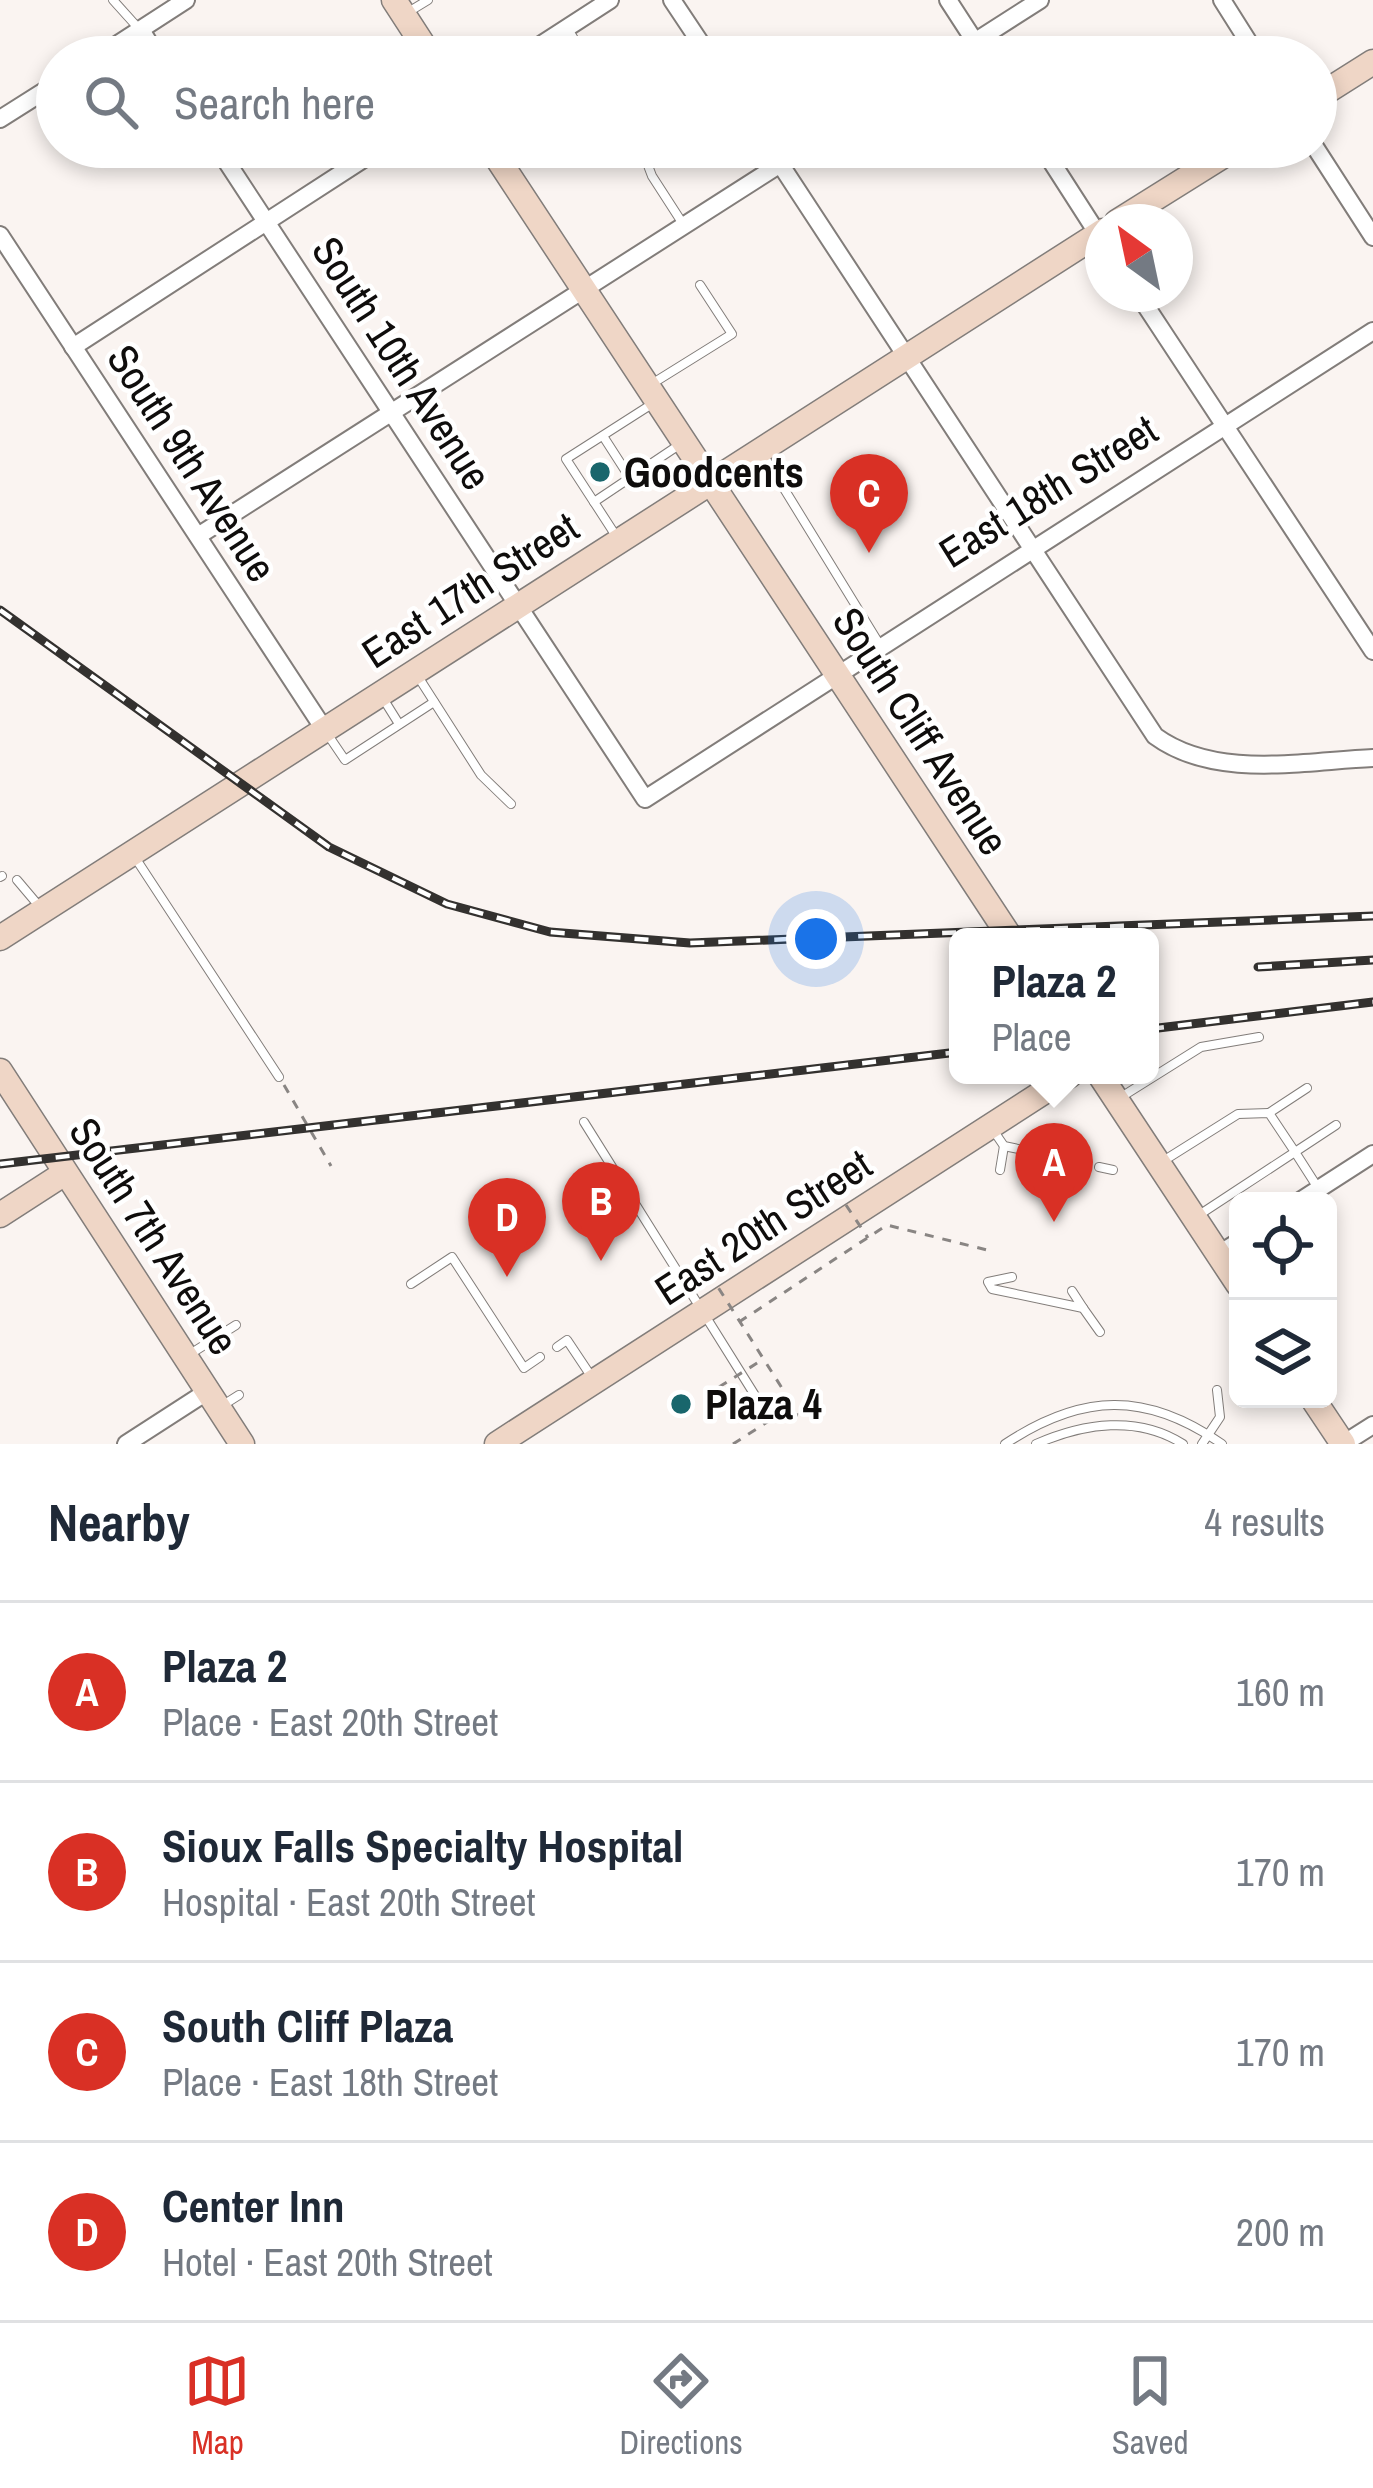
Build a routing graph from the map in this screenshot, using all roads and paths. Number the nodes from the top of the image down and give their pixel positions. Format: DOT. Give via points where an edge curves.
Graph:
graph roads {
  1 [pos="112,0"];
  2 [pos="187,0"];
  3 [pos="428,0"];
  4 [pos="610,0"];
  5 [pos="672,0"];
  6 [pos="948,0"];
  7 [pos="1040,0"];
  8 [pos="1222,0"];
  9 [pos="399,8"];
  10 [pos="567,28"];
  11 [pos="141,30"];
  12 [pos="131,36"];
  13 [pos="145,36"];
  14 [pos="417,36"];
  15 [pos="555,36"];
  16 [pos="572,36"];
  17 [pos="696,36"];
  18 [pos="971,36"];
  19 [pos="997,36"];
  20 [pos="1245,36"];
  21 [pos="1373,62"];
  22 [pos="1337,85"];
  23 [pos="36,96"];
  24 [pos="0,119"];
  25 [pos="231,168"];
  26 [pos="349,168"];
  27 [pos="504,168"];
  28 [pos="649,168"];
  29 [pos="774,168"];
  30 [pos="783,168"];
  31 [pos="1058,168"];
  32 [pos="1204,168"];
  33 [pos="1329,168"];
  34 [pos="1148,204"];
  35 [pos="1085,205"];
  36 [pos="265,221"];
  37 [pos="684,226"];
  38 [pos="0,235"];
  39 [pos="1373,237"];
  40 [pos="1085,244"];
  41 [pos="700,285"];
  42 [pos="584,290"];
  43 [pos="1150,312"];
  44 [pos="1373,331"];
  45 [pos="73,346"];
  46 [pos="906,356"];
  47 [pos="653,393"];
  48 [pos="391,412"];
  49 [pos="1225,425"];
  50 [pos="603,436"];
  51 [pos="685,441"];
  52 [pos="760,449"];
  53 [pos="630,478"];
  54 [pos="711,481"];
  55 [pos="594,502"];
  56 [pos="197,536"];
  57 [pos="619,540"];
  58 [pos="1030,547"];
  59 [pos="519,605"];
  60 [pos="880,645"];
  61 [pos="1373,651"];
  62 [pos="415,672"];
  63 [pos="837,673"];
  64 [pos="380,694"];
  65 [pos="434,702"];
  66 [pos="399,724"];
  67 [pos="324,730"];
  68 [pos="1373,758"];
  69 [pos="645,799"];
  70 [pos="511,804"];
  71 [pos="132,853"];
  72 [pos="17,880"];
  73 [pos="42,911"];
  74 [pos="1004,928"];
  75 [pos="0,938"];
  76 [pos="1259,1037"];
  77 [pos="0,1071"];
  78 [pos="1159,1074"];
  79 [pos="279,1077"];
  80 [pos="1059,1084"];
  81 [pos="1106,1084"];
  82 [pos="1142,1084"];
  83 [pos="1307,1088"];
  84 [pos="1117,1100"];
  85 [pos="1269,1112"];
  86 [pos="584,1122"];
  87 [pos="1336,1125"];
  88 [pos="998,1136"];
  89 [pos="1033,1152"];
  90 [pos="1295,1152"];
  91 [pos="1373,1154"];
  92 [pos="1159,1164"];
  93 [pos="331,1166"];
  94 [pos="1099,1167"];
  95 [pos="1000,1170"];
  96 [pos="1114,1170"];
  97 [pos="65,1173"];
  98 [pos="1319,1189"];
  99 [pos="836,1190"];
  100 [pos="1314,1192"];
  101 [pos="0,1215"];
  102 [pos="1195,1217"];
  103 [pos="868,1238"];
  104 [pos="1228,1248"];
  105 [pos="991,1251"];
  106 [pos="710,1273"];
  107 [pos="1012,1276"];
  108 [pos="411,1284"];
  109 [pos="1072,1291"];
  110 [pos="1083,1308"];
  111 [pos="703,1311"];
  112 [pos="739,1322"];
  113 [pos="236,1325"];
  114 [pos="1100,1332"];
  115 [pos="557,1347"];
  116 [pos="186,1357"];
  117 [pos="540,1357"];
  118 [pos="762,1360"];
  119 [pos="594,1382"];
  120 [pos="719,1388"];
  121 [pos="1217,1390"];
  122 [pos="756,1397"];
  123 [pos="222,1398"];
  124 [pos="1319,1408"];
  125 [pos="782,1412"];
  126 [pos="798,1415"];
  127 [pos="1373,1425"];
  128 [pos="1209,1435"];
  129 [pos="1059,1440"];
  130 [pos="126,1444"];
  131 [pos="242,1444"];
  132 [pos="497,1444"];
  133 [pos="733,1444"];
  134 [pos="1005,1444"];
  135 [pos="1036,1444"];
  136 [pos="1183,1444"];
  137 [pos="1202,1444"];
  138 [pos="1222,1444"];
  139 [pos="1343,1444"];
  1 -- 11 [label="lane"];
  2 -- 11 [label="street"];
  3 -- 9 [label="lane"];
  4 -- 10 [label="street"];
  5 -- 17 [label="street"];
  6 -- 18 [label="street"];
  7 -- 19 [label="street"];
  8 -- 20 [label="street"];
  9 -- 14 [label="street"];
  10 -- 15 [label="street"];
  10 -- 16 [label="lane"];
  11 -- 12 [label="street"];
  11 -- 13 [label="street"];
  21 -- 22 [label="street"];
  23 -- 24 [label="street"];
  25 -- 36 [label="street, South 10th Avenue"];
  26 -- 36 [label="street"];
  27 -- 42 [label="street, South Cliff Avenue"];
  28 -- 37 [label="lane"];
  29 -- 37 [label="street"];
  30 -- 46 [label="street"];
  31 -- 35 [label="street"];
  32 -- 34 [label="street, East 17th Street"];
  33 -- 39 [label="street"];
  36 -- 45 [label="street"];
  36 -- 48 [label="street, South 10th Avenue"];
  37 -- 42 [label="street"];
  38 -- 45 [label="street, South 9th Avenue"];
  40 -- 46 [label="street, East 17th Street"];
  41 -- 47 [label="lane" via="732,334"];
  42 -- 47 [label="street, South Cliff Avenue"];
  42 -- 48 [label="street"];
  43 -- 49 [label="street"];
  44 -- 49 [label="street, East 18th Street"];
  45 -- 56 [label="street, South 9th Avenue"];
  46 -- 52 [label="street, East 17th Street"];
  46 -- 58 [label="street"];
  47 -- 50 [label="lane"];
  47 -- 51 [label="street, South Cliff Avenue"];
  48 -- 56 [label="street"];
  48 -- 59 [label="street, South 10th Avenue"];
  49 -- 58 [label="street, East 18th Street"];
  49 -- 61 [label="street"];
  50 -- 53 [label="lane"];
  50 -- 55 [label="lane" via="566,459"];
  51 -- 53 [label="lane"];
  51 -- 54 [label="street, South Cliff Avenue"];
  52 -- 54 [label="street, East 17th Street"];
  52 -- 60 [label="lane"];
  53 -- 55 [label="lane"];
  54 -- 57 [label="street, East 17th Street"];
  54 -- 63 [label="street, South Cliff Avenue"];
  55 -- 57 [label="lane"];
  56 -- 67 [label="street, South 9th Avenue"];
  57 -- 59 [label="street, East 17th Street"];
  58 -- 60 [label="street, East 18th Street"];
  58 -- 68 [label="street" via="1136,712 1177,752 1223,762"];
  59 -- 62 [label="street, East 17th Street"];
  59 -- 69 [label="street, South 10th Avenue"];
  60 -- 63 [label="street, East 18th Street"];
  62 -- 64 [label="street, East 17th Street"];
  62 -- 65 [label="lane"];
  63 -- 69 [label="street, East 18th Street"];
  63 -- 74 [label="street, South Cliff Avenue"];
  64 -- 66 [label="lane"];
  64 -- 67 [label="street, East 17th Street"];
  65 -- 66 [label="lane"];
  65 -- 70 [label="lane" via="481,775"];
  66 -- 67 [label="lane" via="345,760"];
  67 -- 71 [label="street, East 17th Street"];
  71 -- 73 [label="street, East 17th Street"];
  71 -- 79 [label="lane"];
  72 -- 73 [label="lane"];
  73 -- 75 [label="street, East 17th Street"];
  76 -- 78 [label="lane" via="1201,1047"];
  77 -- 97 [label="street, South 7th Avenue"];
  79 -- 93 [label="path"];
  80 -- 88 [label="street, East 20th Street"];
  81 -- 84 [label="street"];
  82 -- 84 [label="lane"];
  83 -- 85 [label="lane"];
  84 -- 92 [label="street"];
  85 -- 90 [label="lane"];
  85 -- 92 [label="lane" via="1238,1114"];
  86 -- 111 [label="lane"];
  87 -- 90 [label="lane"];
  88 -- 89 [label="lane"];
  88 -- 95 [label="lane"];
  88 -- 111 [label="street, East 20th Street"];
  90 -- 98 [label="lane"];
  90 -- 102 [label="lane"];
  91 -- 98 [label="street"];
  92 -- 102 [label="street"];
  94 -- 96 [label="lane"];
  97 -- 101 [label="street"];
  97 -- 116 [label="street, South 7th Avenue"];
  98 -- 100 [label="street"];
  99 -- 103 [label="path, bridge"];
  102 -- 104 [label="street"];
  103 -- 105 [label="path" via="886,1225"];
  103 -- 112 [label="path"];
  106 -- 112 [label="path, bridge"];
  107 -- 110 [label="lane" via="988,1282"];
  108 -- 117 [label="lane" via="452,1257 524,1368"];
  109 -- 110 [label="lane"];
  110 -- 114 [label="lane"];
  111 -- 119 [label="street, East 20th Street"];
  111 -- 122 [label="lane"];
  112 -- 118 [label="path, bridge"];
  113 -- 116 [label="lane"];
  115 -- 119 [label="lane" via="567,1340"];
  116 -- 123 [label="street, South 7th Avenue"];
  118 -- 120 [label="path, bridge"];
  118 -- 125 [label="path, bridge" via="788,1396"];
  119 -- 132 [label="street, East 20th Street"];
  121 -- 128 [label="lane" via="1222,1408"];
  123 -- 130 [label="street"];
  123 -- 131 [label="street, South 7th Avenue"];
  124 -- 139 [label="street"];
  125 -- 126 [label="path, bridge"];
  125 -- 133 [label="path"];
  127 -- 139 [label="street"];
  128 -- 134 [label="lane" via="1160,1409 1103,1404 1047,1420"];
  128 -- 137 [label="lane"];
  128 -- 138 [label="lane"];
  129 -- 135 [label="lane"];
  129 -- 136 [label="lane" via="1127,1424"];
}
